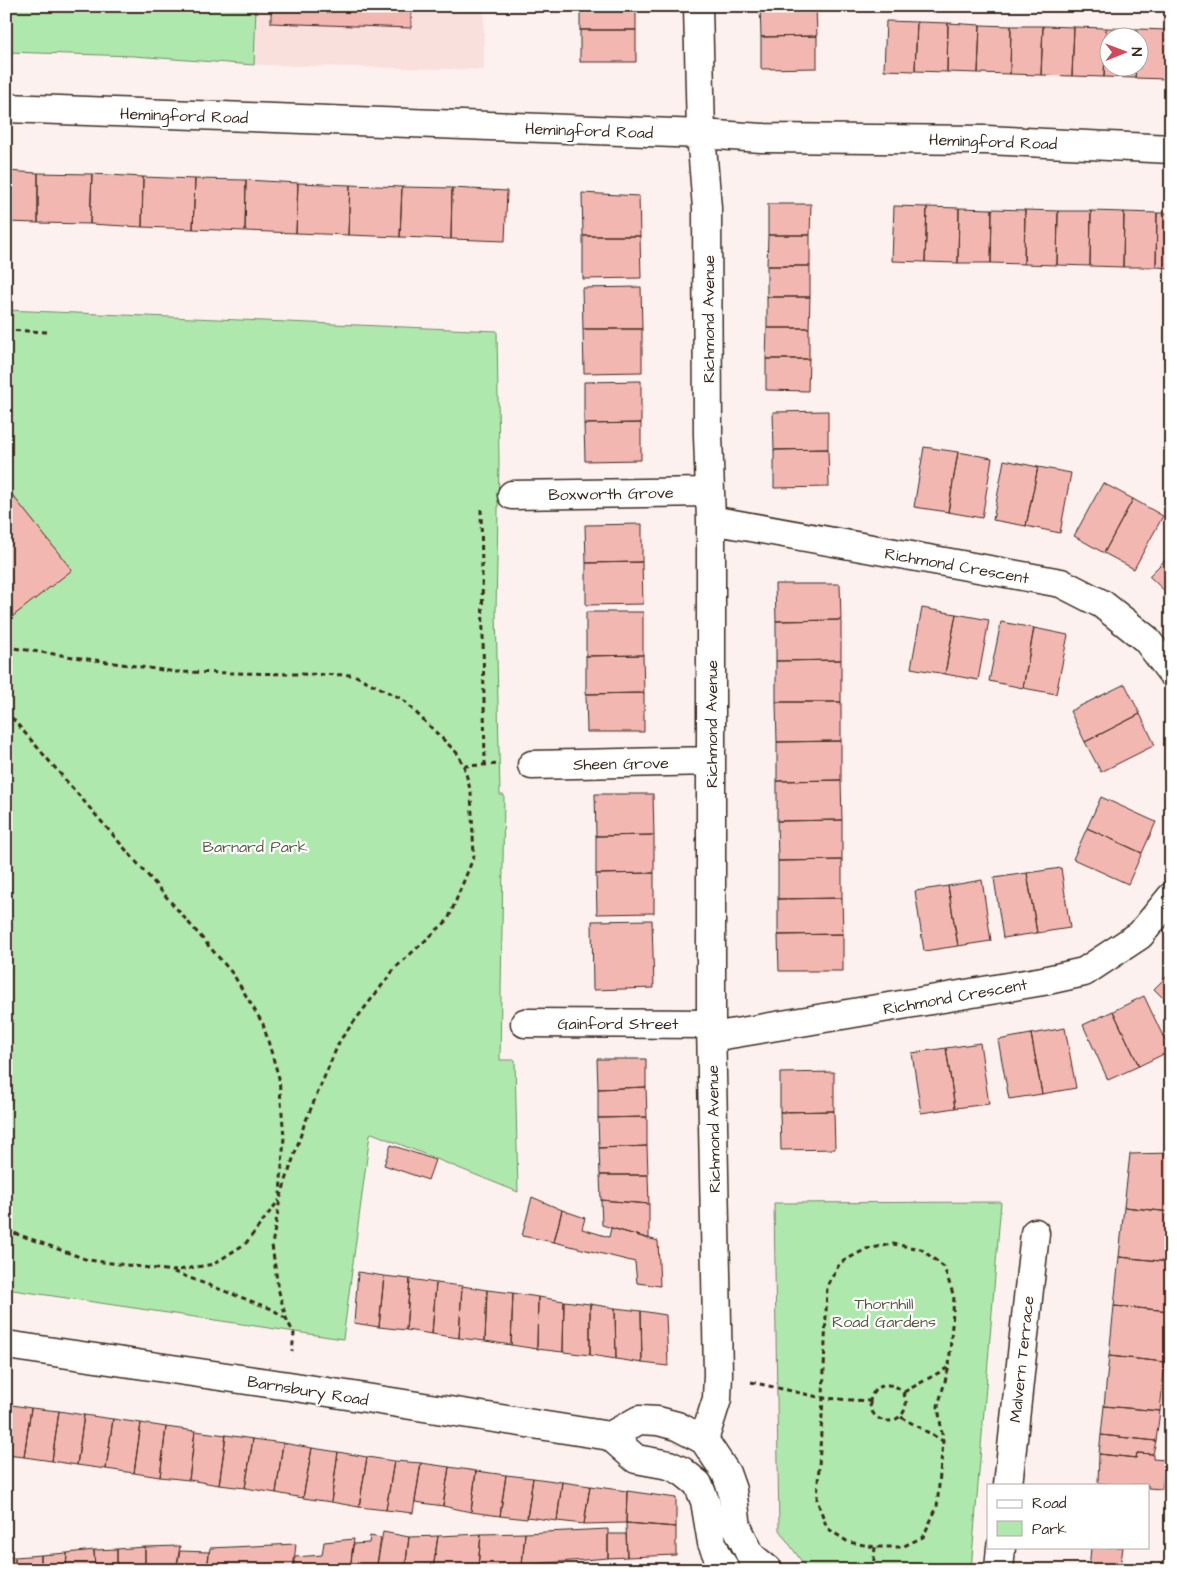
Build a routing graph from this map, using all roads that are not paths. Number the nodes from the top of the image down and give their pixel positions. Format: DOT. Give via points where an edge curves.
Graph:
graph roads {
  1 [pos="698,6"];
  2 [pos="6,108"];
  3 [pos="701,134"];
  4 [pos="1171,149"];
  5 [pos="710,492"];
  6 [pos="512,495"];
  7 [pos="711,520"];
  8 [pos="1171,672"];
  9 [pos="711,761"];
  10 [pos="532,764"];
  11 [pos="1171,897"];
  12 [pos="525,1023"];
  13 [pos="711,1030"];
  14 [pos="1035,1233"];
  15 [pos="6,1345"];
  16 [pos="610,1436"];
  17 [pos="704,1440"];
  18 [pos="1008,1484"];
  19 [pos="1001,1548"];
  20 [pos="726,1570"];
  21 [pos="768,1570"];
  22 [pos="999,1570"];
  1 -- 3 [label="street, Richmond Avenue"];
  2 -- 3 [label="street, Hemingford Road"];
  3 -- 4 [label="street, Hemingford Road" via="762,138 986,140"];
  3 -- 5 [label="street, Richmond Avenue" via="707,208"];
  5 -- 6 [label="street, Boxworth Grove"];
  5 -- 7 [label="street, Richmond Avenue"];
  7 -- 8 [label="street, Richmond Crescent" via="1061,583 1102,604 1146,639"];
  7 -- 9 [label="street, Richmond Avenue"];
  9 -- 10 [label="street, Sheen Grove"];
  9 -- 13 [label="street, Richmond Avenue"];
  11 -- 13 [label="street, Richmond Crescent" via="1140,935 1084,972 1043,981"];
  12 -- 13 [label="street, Gainford Street"];
  13 -- 17 [label="street, Richmond Avenue" via="718,1374 717,1400"];
  14 -- 18 [label="street, Malvern Terrace"];
  15 -- 16 [label="street, Barnsbury Road"];
  16 -- 17 [label="street" via="639,1420 677,1426"];
  16 -- 20 [label="street" via="636,1459 669,1465 698,1484 705,1501 712,1543"];
  17 -- 21 [label="street" via="726,1473 737,1527 751,1556"];
  19 -- 22 [label="street"];
}
